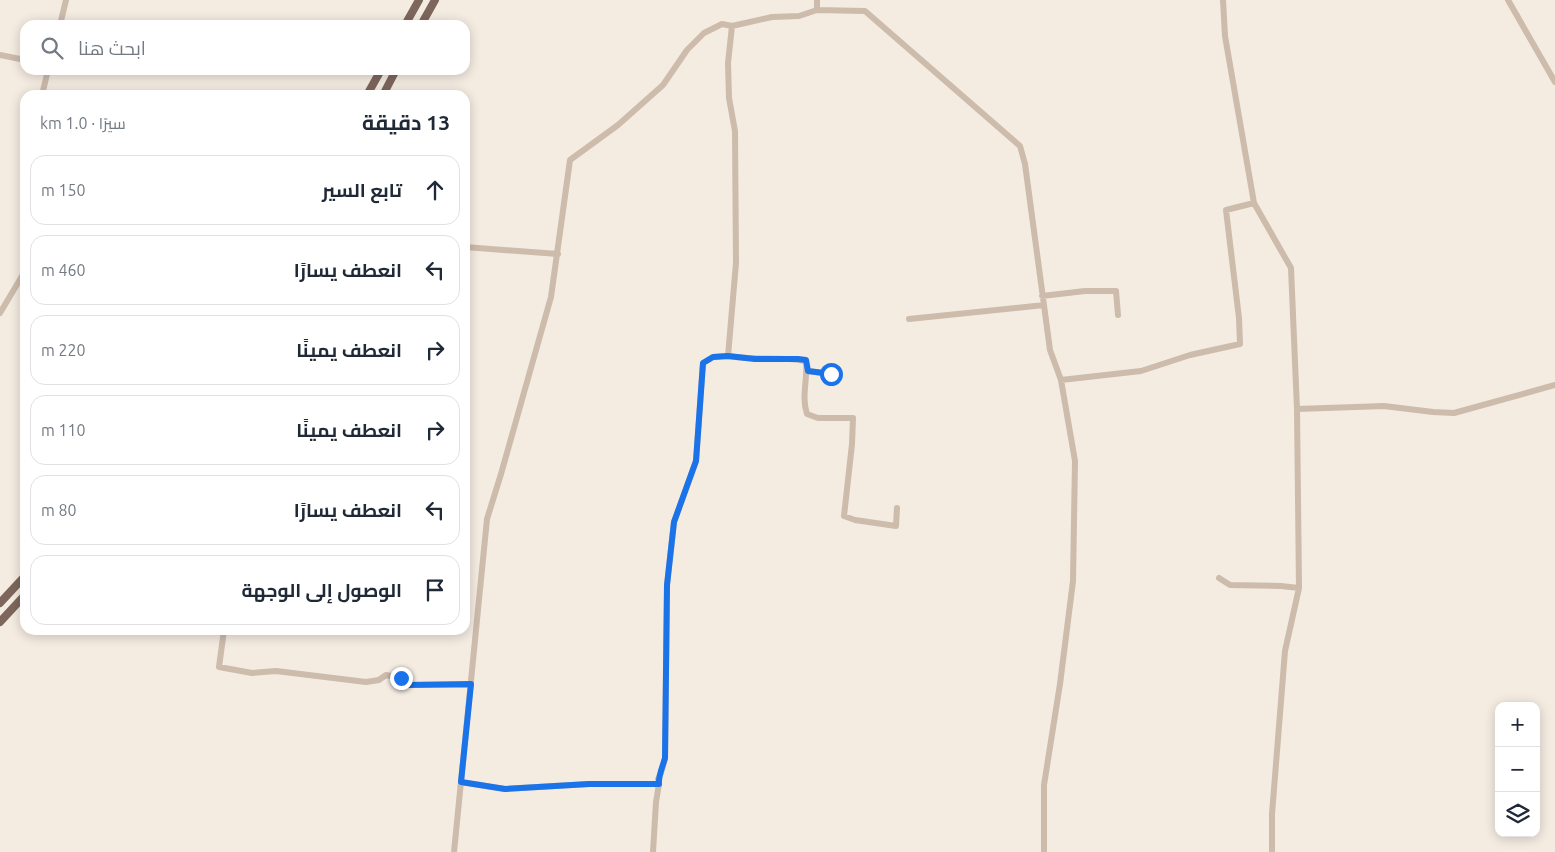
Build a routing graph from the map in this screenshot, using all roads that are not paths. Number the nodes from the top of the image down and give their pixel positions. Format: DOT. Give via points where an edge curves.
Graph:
graph roads {
  1 [pos="66,0"];
  2 [pos="419,0"];
  3 [pos="435,0"];
  4 [pos="817,0"];
  5 [pos="1223,0"];
  6 [pos="1508,0"];
  7 [pos="817,10"];
  8 [pos="61,20"];
  9 [pos="408,20"];
  10 [pos="424,20"];
  11 [pos="732,26"];
  12 [pos="0,56"];
  13 [pos="20,59"];
  14 [pos="47,75"];
  15 [pos="378,75"];
  16 [pos="393,75"];
  17 [pos="1555,82"];
  18 [pos="43,90"];
  19 [pos="370,90"];
  20 [pos="386,90"];
  21 [pos="1254,203"];
  22 [pos="470,247"];
  23 [pos="558,254"];
  24 [pos="20,280"];
  25 [pos="1042,296"];
  26 [pos="1044,305"];
  27 [pos="0,313"];
  28 [pos="1118,315"];
  29 [pos="909,319"];
  30 [pos="728,356"];
  31 [pos="808,371"];
  32 [pos="831,374"];
  33 [pos="1061,380"];
  34 [pos="1555,385"];
  35 [pos="1298,409"];
  36 [pos="897,508"];
  37 [pos="1219,578"];
  38 [pos="20,581"];
  39 [pos="1300,588"];
  40 [pos="20,600"];
  41 [pos="0,603"];
  42 [pos="0,622"];
  43 [pos="223,635"];
  44 [pos="471,684"];
  45 [pos="461,782"];
  46 [pos="659,784"];
  47 [pos="454,852"];
  48 [pos="653,852"];
  49 [pos="1044,852"];
  50 [pos="1272,852"];
  1 -- 8 [label="street"];
  2 -- 9 [label="main road"];
  3 -- 10 [label="main road"];
  4 -- 7 [label="street"];
  5 -- 21 [label="street" via="1225,36"];
  6 -- 17 [label="street"];
  7 -- 11 [label="street" via="799,16 772,17"];
  7 -- 25 [label="street" via="865,11 1020,146"];
  11 -- 23 [label="street" via="722,24 704,33 687,50 663,85 618,125 570,160"];
  11 -- 30 [label="street" via="728,63 729,98 735,131 736,263"];
  12 -- 13 [label="street"];
  14 -- 18 [label="street"];
  15 -- 19 [label="main road"];
  16 -- 20 [label="main road"];
  21 -- 33 [label="street" via="1226,210 1240,344 1140,371"];
  21 -- 35 [label="street" via="1291,268"];
  22 -- 23 [label="street"];
  23 -- 44 [label="street" via="551,298 486,519"];
  24 -- 27 [label="street"];
  25 -- 26 [label="street"];
  25 -- 28 [label="street" via="1116,291"];
  26 -- 29 [label="street"];
  26 -- 33 [label="street" via="1050,350"];
  30 -- 31 [label="street" via="806,360"];
  30 -- 46 [label="street" via="713,357 703,363 696,461 674,522 667,585 665,758"];
  31 -- 32 [label="street"];
  31 -- 36 [label="street" via="806,414 818,418 853,418 844,516 896,526"];
  33 -- 49 [label="street" via="1075,461 1073,581 1044,785"];
  34 -- 35 [label="street" via="1454,413 1384,406"];
  35 -- 39 [label="street"];
  37 -- 39 [label="street" via="1230,585"];
  38 -- 41 [label="main road"];
  39 -- 50 [label="street" via="1285,651"];
  40 -- 42 [label="main road"];
  43 -- 44 [label="street" via="219,667 252,673 276,671 366,682 386,676 401,678 405,685"];
  44 -- 45 [label="street"];
  45 -- 46 [label="street" via="505,789"];
  45 -- 47 [label="street"];
  46 -- 48 [label="street"];
}
